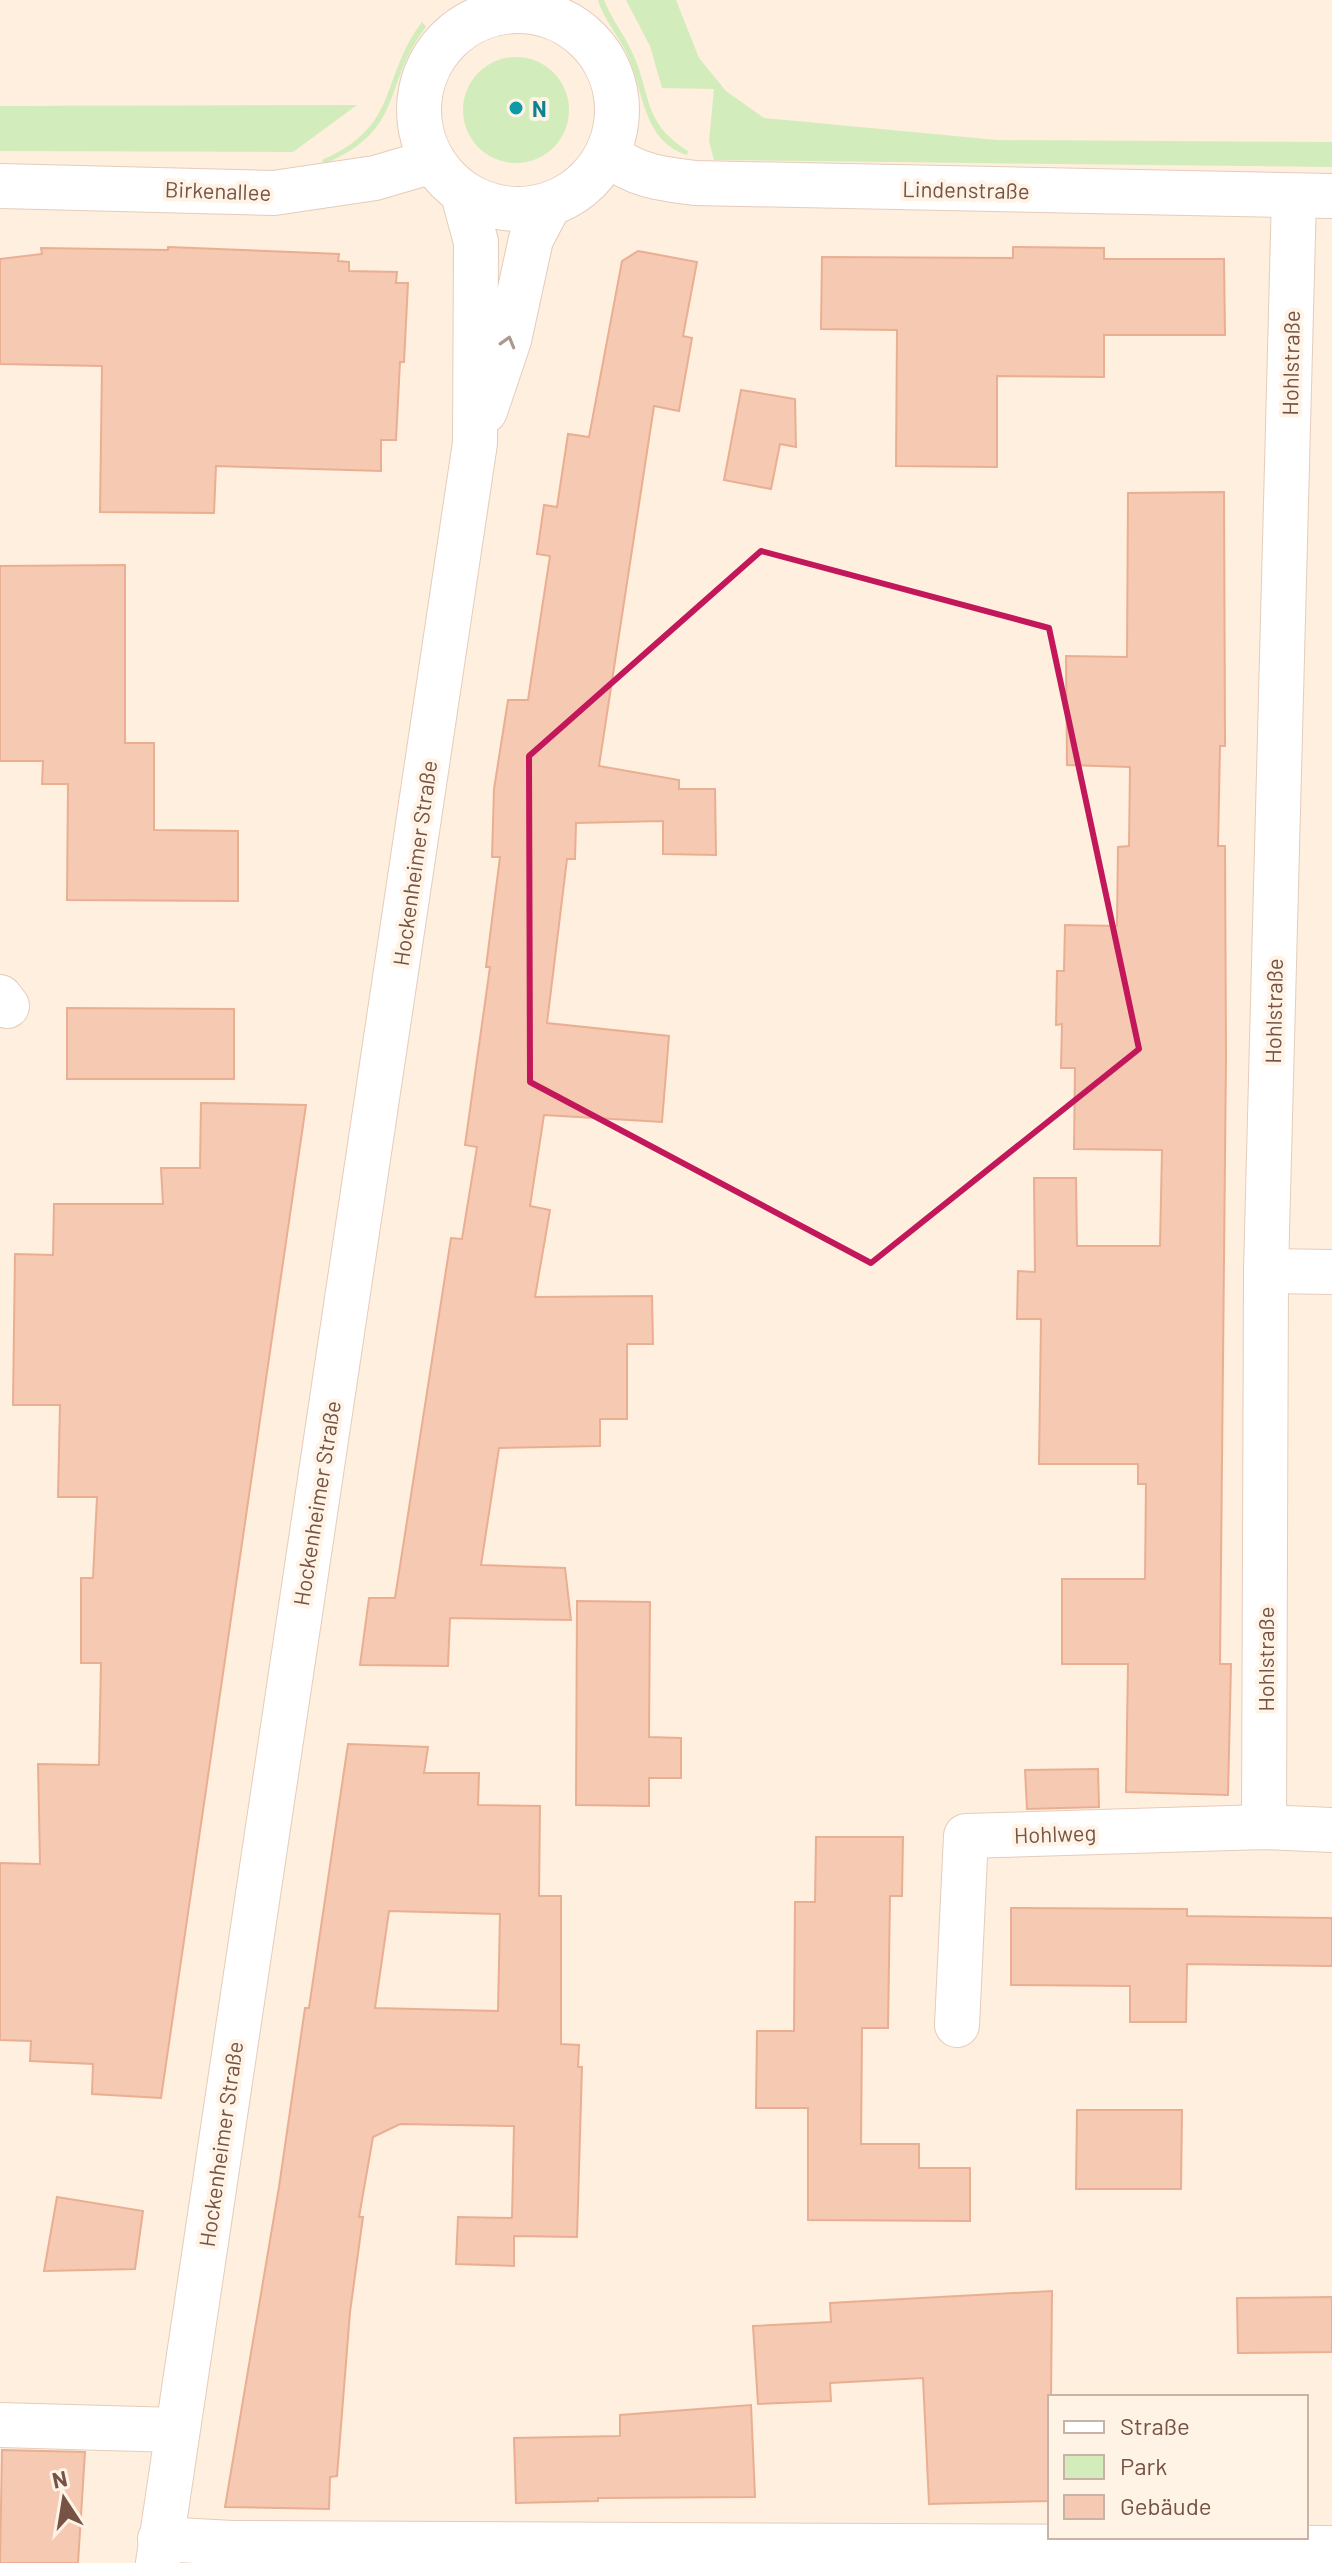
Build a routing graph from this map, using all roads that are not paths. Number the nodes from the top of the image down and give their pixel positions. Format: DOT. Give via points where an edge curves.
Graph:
graph roads {
  1 [pos="503,6"];
  2 [pos="578,17"];
  3 [pos="608,154"];
  4 [pos="433,161"];
  5 [pos="0,186"];
  6 [pos="463,194"];
  7 [pos="1313,196"];
  8 [pos="549,205"];
  9 [pos="475,443"];
  10 [pos="1266,1271"];
  11 [pos="1332,1272"];
  12 [pos="1264,1827"];
  13 [pos="1332,1830"];
  14 [pos="957,2025"];
  15 [pos="0,2425"];
  16 [pos="176,2430"];
  17 [pos="1332,2548"];
  18 [pos="159,2551"];
  19 [pos="970,2556"];
  1 -- 2 [label="street, Hockenheimer Straße"];
  1 -- 4 [label="street, Hockenheimer Straße" via="445,41 427,68 419,99 420,131"];
  2 -- 3 [label="street, Hockenheimer Straße" via="616,89 617,122"];
  3 -- 7 [label="street, Lindenstraße" via="648,177 695,183"];
  3 -- 8 [label="street, Hockenheimer Straße" via="584,185"];
  4 -- 5 [label="street, Birkenallee" via="375,178 274,193"];
  4 -- 6 [label="street, Hockenheimer Straße"];
  6 -- 8 [label="street, Hockenheimer Straße" via="490,207 520,210"];
  6 -- 9 [label="street, Hockenheimer Straße" via="476,242"];
  7 -- 10 [label="street, Hohlstraße"];
  9 -- 8 [label="street, Hockenheimer Straße, one-way" via="509,340 531,239"];
  9 -- 16 [label="street, Hockenheimer Straße"];
  10 -- 11 [label="street"];
  10 -- 12 [label="street, Hohlstraße"];
  12 -- 13 [label="street, Hohlweg"];
  12 -- 14 [label="street, Hohlweg" via="966,1836"];
  15 -- 16 [label="street"];
  16 -- 18 [label="street, Hockenheimer Straße"];
  17 -- 19 [label="street"];
  18 -- 19 [label="street" via="247,2543"];
}
